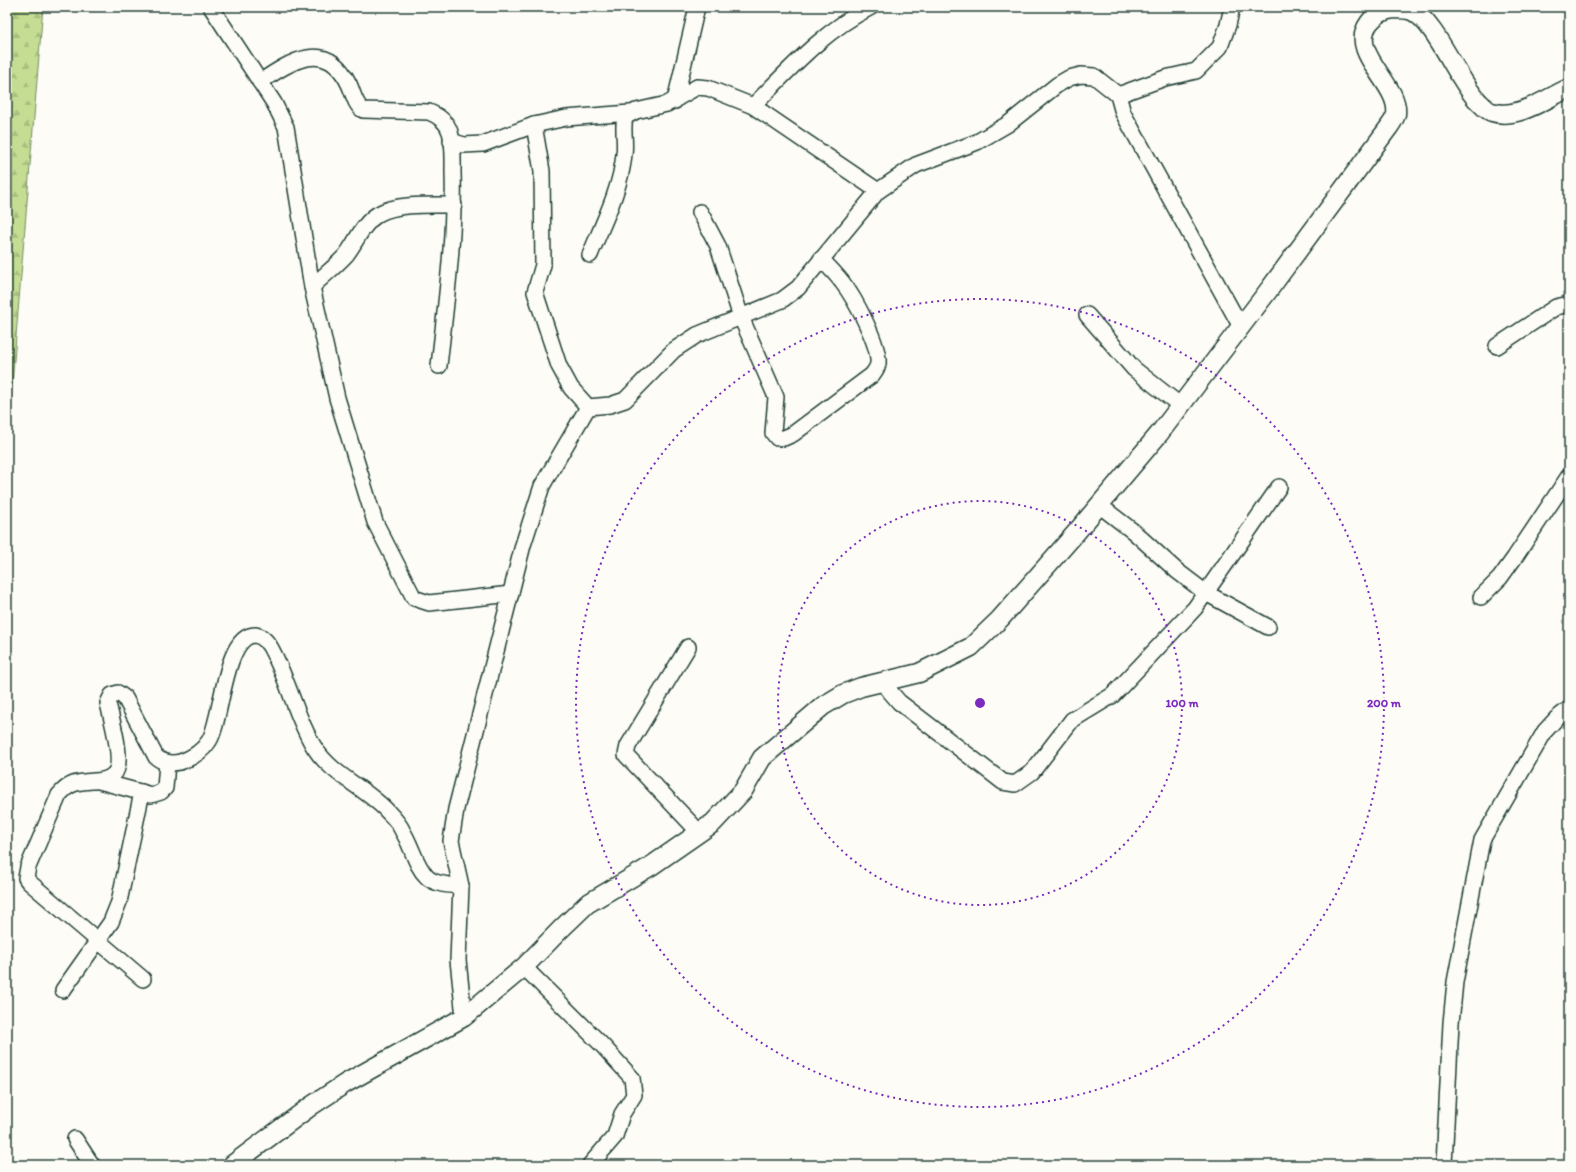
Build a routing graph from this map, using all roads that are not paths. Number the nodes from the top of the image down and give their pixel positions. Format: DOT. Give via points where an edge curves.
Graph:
graph roads {
  1 [pos="211,7"];
  2 [pos="697,7"];
  3 [pos="871,7"];
  4 [pos="1232,7"];
  5 [pos="260,82"];
  6 [pos="1569,88"];
  7 [pos="1118,96"];
  8 [pos="675,101"];
  9 [pos="753,106"];
  10 [pos="630,113"];
  11 [pos="534,125"];
  12 [pos="451,141"];
  13 [pos="878,191"];
  14 [pos="454,205"];
  15 [pos="700,212"];
  16 [pos="590,255"];
  17 [pos="821,259"];
  18 [pos="312,286"];
  19 [pos="1569,304"];
  20 [pos="1087,315"];
  21 [pos="741,317"];
  22 [pos="1241,327"];
  23 [pos="1497,346"];
  24 [pos="439,366"];
  25 [pos="1181,406"];
  26 [pos="588,407"];
  27 [pos="1569,476"];
  28 [pos="1279,487"];
  29 [pos="1099,505"];
  30 [pos="1206,593"];
  31 [pos="511,594"];
  32 [pos="1481,597"];
  33 [pos="1268,627"];
  34 [pos="688,647"];
  35 [pos="882,681"];
  36 [pos="1569,709"];
  37 [pos="167,763"];
  38 [pos="99,781"];
  39 [pos="142,792"];
  40 [pos="699,832"];
  41 [pos="461,886"];
  42 [pos="98,940"];
  43 [pos="524,967"];
  44 [pos="143,979"];
  45 [pos="63,990"];
  46 [pos="464,1017"];
  47 [pos="74,1139"];
  48 [pos="92,1165"];
  49 [pos="232,1165"];
  50 [pos="590,1165"];
  51 [pos="1444,1165"];
  1 -- 5 [label="street"];
  2 -- 8 [label="street"];
  3 -- 9 [label="street" via="813,45"];
  4 -- 7 [label="street" via="1220,47 1196,71 1165,78"];
  5 -- 12 [label="street" via="283,66 316,56 323,57 337,64 363,110 430,112 446,123 451,133"];
  5 -- 18 [label="street" via="286,127"];
  6 -- 22 [label="street" via="1517,112 1491,112 1474,97 1436,37 1418,16 1400,9 1377,14 1368,24 1364,48 1390,90 1396,105 1396,116"];
  7 -- 13 [label="street" via="1094,76 1081,75 1069,78 1008,124 977,142 916,165"];
  7 -- 22 [label="street" via="1123,113"];
  8 -- 9 [label="street" via="690,89 703,86"];
  8 -- 10 [label="street"];
  9 -- 13 [label="street"];
  10 -- 11 [label="street" via="566,118"];
  10 -- 16 [label="street" via="625,117 624,154 617,189"];
  11 -- 12 [label="street" via="483,144 464,145"];
  11 -- 26 [label="street" via="542,171 543,265 535,292 559,366 571,388"];
  12 -- 14 [label="street"];
  13 -- 17 [label="street"];
  14 -- 18 [label="street" via="394,208 379,214 364,226 347,254"];
  14 -- 24 [label="street"];
  15 -- 21 [label="street" via="718,246"];
  17 -- 21 [label="street" via="798,288 782,300"];
  17 -- 21 [label="street" via="842,282 865,319 878,363 872,375 808,424 784,438 777,438 773,433 776,397"];
  18 -- 31 [label="street" via="337,398 375,522 414,598 429,603"];
  19 -- 23 [label="street" via="1556,307"];
  20 -- 25 [label="street" via="1134,369"];
  21 -- 26 [label="street" via="697,335 674,350 625,400 610,405"];
  22 -- 25 [label="street"];
  25 -- 29 [label="street"];
  26 -- 31 [label="street" via="542,486"];
  27 -- 32 [label="street" via="1500,578"];
  28 -- 30 [label="street"];
  29 -- 30 [label="street" via="1134,532 1176,571"];
  29 -- 35 [label="street" via="1000,619 971,647 919,673"];
  30 -- 33 [label="street"];
  30 -- 35 [label="street" via="1191,613 1113,695 1072,720 1032,772 1015,784 1003,782 899,702"];
  31 -- 41 [label="street" via="453,827 451,841"];
  34 -- 40 [label="street" via="628,746 626,756"];
  35 -- 40 [label="street" via="843,694 817,711 762,758 734,802 713,823"];
  36 -- 51 [label="street" via="1545,731 1482,840 1455,982"];
  37 -- 38 [label="street" via="156,757 125,698 122,694 116,693 108,703 118,765 115,774"];
  37 -- 39 [label="street" via="165,788 151,795"];
  37 -- 41 [label="street" via="187,760 202,750 210,740 236,648 247,637 260,636 266,640 276,657 314,747 329,766 388,811 403,831 420,868 428,878 436,882"];
  38 -- 39 [label="street"];
  38 -- 42 [label="street" via="75,783 67,786 59,795 26,873 26,878 33,886"];
  39 -- 42 [label="street" via="119,902 111,922"];
  40 -- 43 [label="street" via="651,866 587,904"];
  41 -- 46 [label="street" via="458,960"];
  42 -- 44 [label="street"];
  42 -- 45 [label="street"];
  43 -- 46 [label="street"];
  43 -- 50 [label="street" via="632,1078 634,1095 622,1114 615,1136"];
  46 -- 49 [label="street" via="311,1106"];
  47 -- 48 [label="street"];
}
